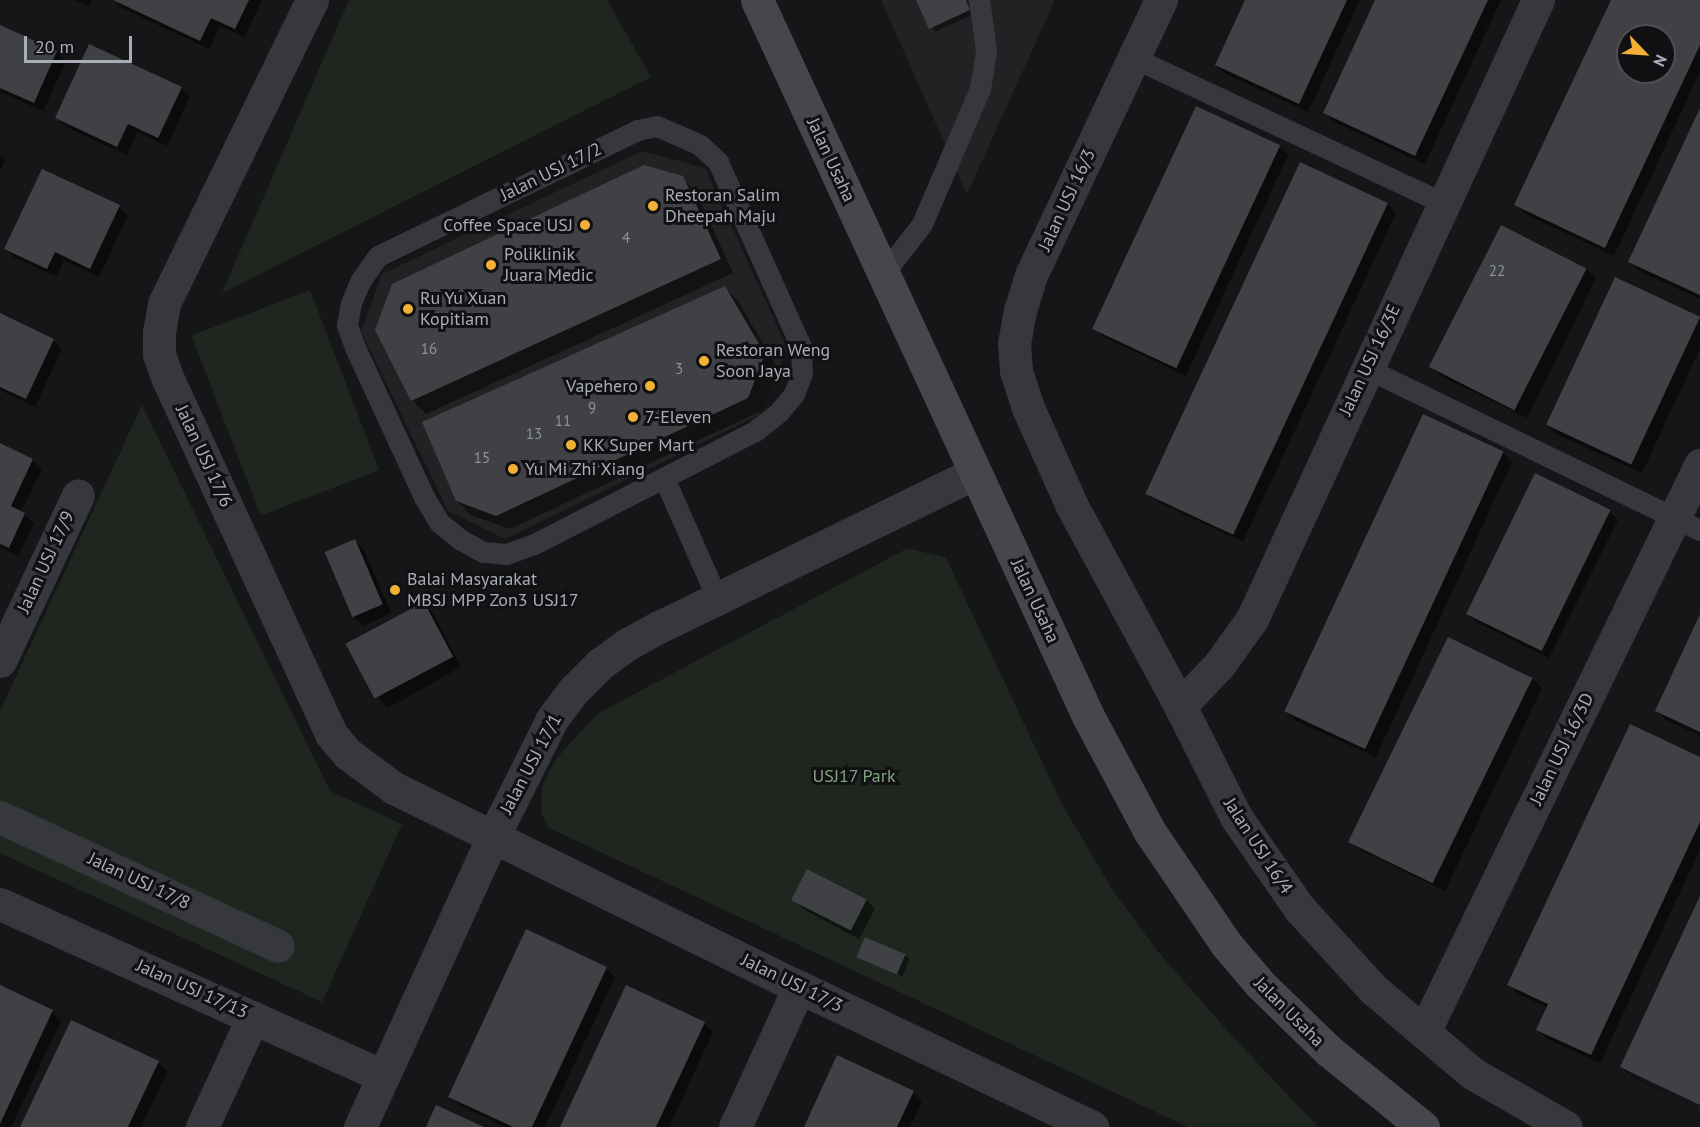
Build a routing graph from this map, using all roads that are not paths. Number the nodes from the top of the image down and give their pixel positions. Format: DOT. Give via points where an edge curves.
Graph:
graph roads {
  1 [pos="312,0"];
  2 [pos="757,0"];
  3 [pos="978,0"];
  4 [pos="1161,0"];
  5 [pos="1538,0"];
  6 [pos="1134,58"];
  7 [pos="1443,203"];
  8 [pos="884,274"];
  9 [pos="1366,368"];
  10 [pos="1028,408"];
  11 [pos="1700,465"];
  12 [pos="975,473"];
  13 [pos="664,478"];
  14 [pos="78,495"];
  15 [pos="1688,524"];
  16 [pos="717,597"];
  17 [pos="0,662"];
  18 [pos="1180,706"];
  19 [pos="0,817"];
  20 [pos="493,837"];
  21 [pos="0,904"];
  22 [pos="278,946"];
  23 [pos="799,987"];
  24 [pos="253,1017"];
  25 [pos="1424,1032"];
  26 [pos="383,1076"];
  27 [pos="202,1127"];
  28 [pos="360,1127"];
  29 [pos="735,1127"];
  30 [pos="1092,1127"];
  31 [pos="1423,1127"];
  32 [pos="1566,1127"];
  1 -- 20 [label="street, Jalan USJ 17/6" via="164,304 159,354 331,734 348,754 394,788"];
  2 -- 8 [label="street, Jalan Usaha"];
  3 -- 8 [label="lane" via="986,50 980,89 922,224"];
  4 -- 6 [label="street, Jalan USJ 16/3"];
  5 -- 7 [label="street, Jalan USJ 16/3E"];
  6 -- 7 [label="lane"];
  6 -- 10 [label="street, Jalan USJ 16/3" via="1031,275 1020,310 1014,343"];
  7 -- 9 [label="street, Jalan USJ 16/3E"];
  8 -- 12 [label="street, Jalan Usaha"];
  9 -- 15 [label="lane"];
  9 -- 18 [label="street, Jalan USJ 16/3E" via="1252,619 1219,665"];
  10 -- 18 [label="street, Jalan USJ 16/4" via="1072,506"];
  11 -- 15 [label="street, Jalan USJ 16/3D"];
  12 -- 16 [label="street, Jalan USJ 17/1"];
  12 -- 31 [label="street, Jalan Usaha" via="1088,716 1150,832 1226,944 1260,984 1329,1051"];
  13 -- 13 [label="lane, Jalan USJ 17/2" via="507,554 483,552 461,540 439,522 425,499 347,325 361,280 378,256 637,130 657,126 700,145 718,162 801,346 802,373 794,394 755,431"];
  13 -- 16 [label="lane"];
  14 -- 17 [label="street, Jalan USJ 17/9"];
  15 -- 25 [label="street, Jalan USJ 16/3D"];
  16 -- 20 [label="street, Jalan USJ 17/1" via="626,645 574,690 552,719"];
  18 -- 25 [label="street, Jalan USJ 16/4" via="1236,817 1299,908 1373,989"];
  19 -- 22 [label="street, Jalan USJ 17/8"];
  20 -- 23 [label="street, Jalan USJ 17/3"];
  20 -- 26 [label="street, Jalan USJ 17/1"];
  21 -- 24 [label="street, Jalan USJ 17/13"];
  23 -- 29 [label="street"];
  23 -- 30 [label="street, Jalan USJ 17/3"];
  24 -- 26 [label="street, Jalan USJ 17/13"];
  24 -- 27 [label="street"];
  25 -- 32 [label="street, Jalan USJ 16/4" via="1472,1072"];
  26 -- 28 [label="street, Jalan USJ 17/1"];
}
